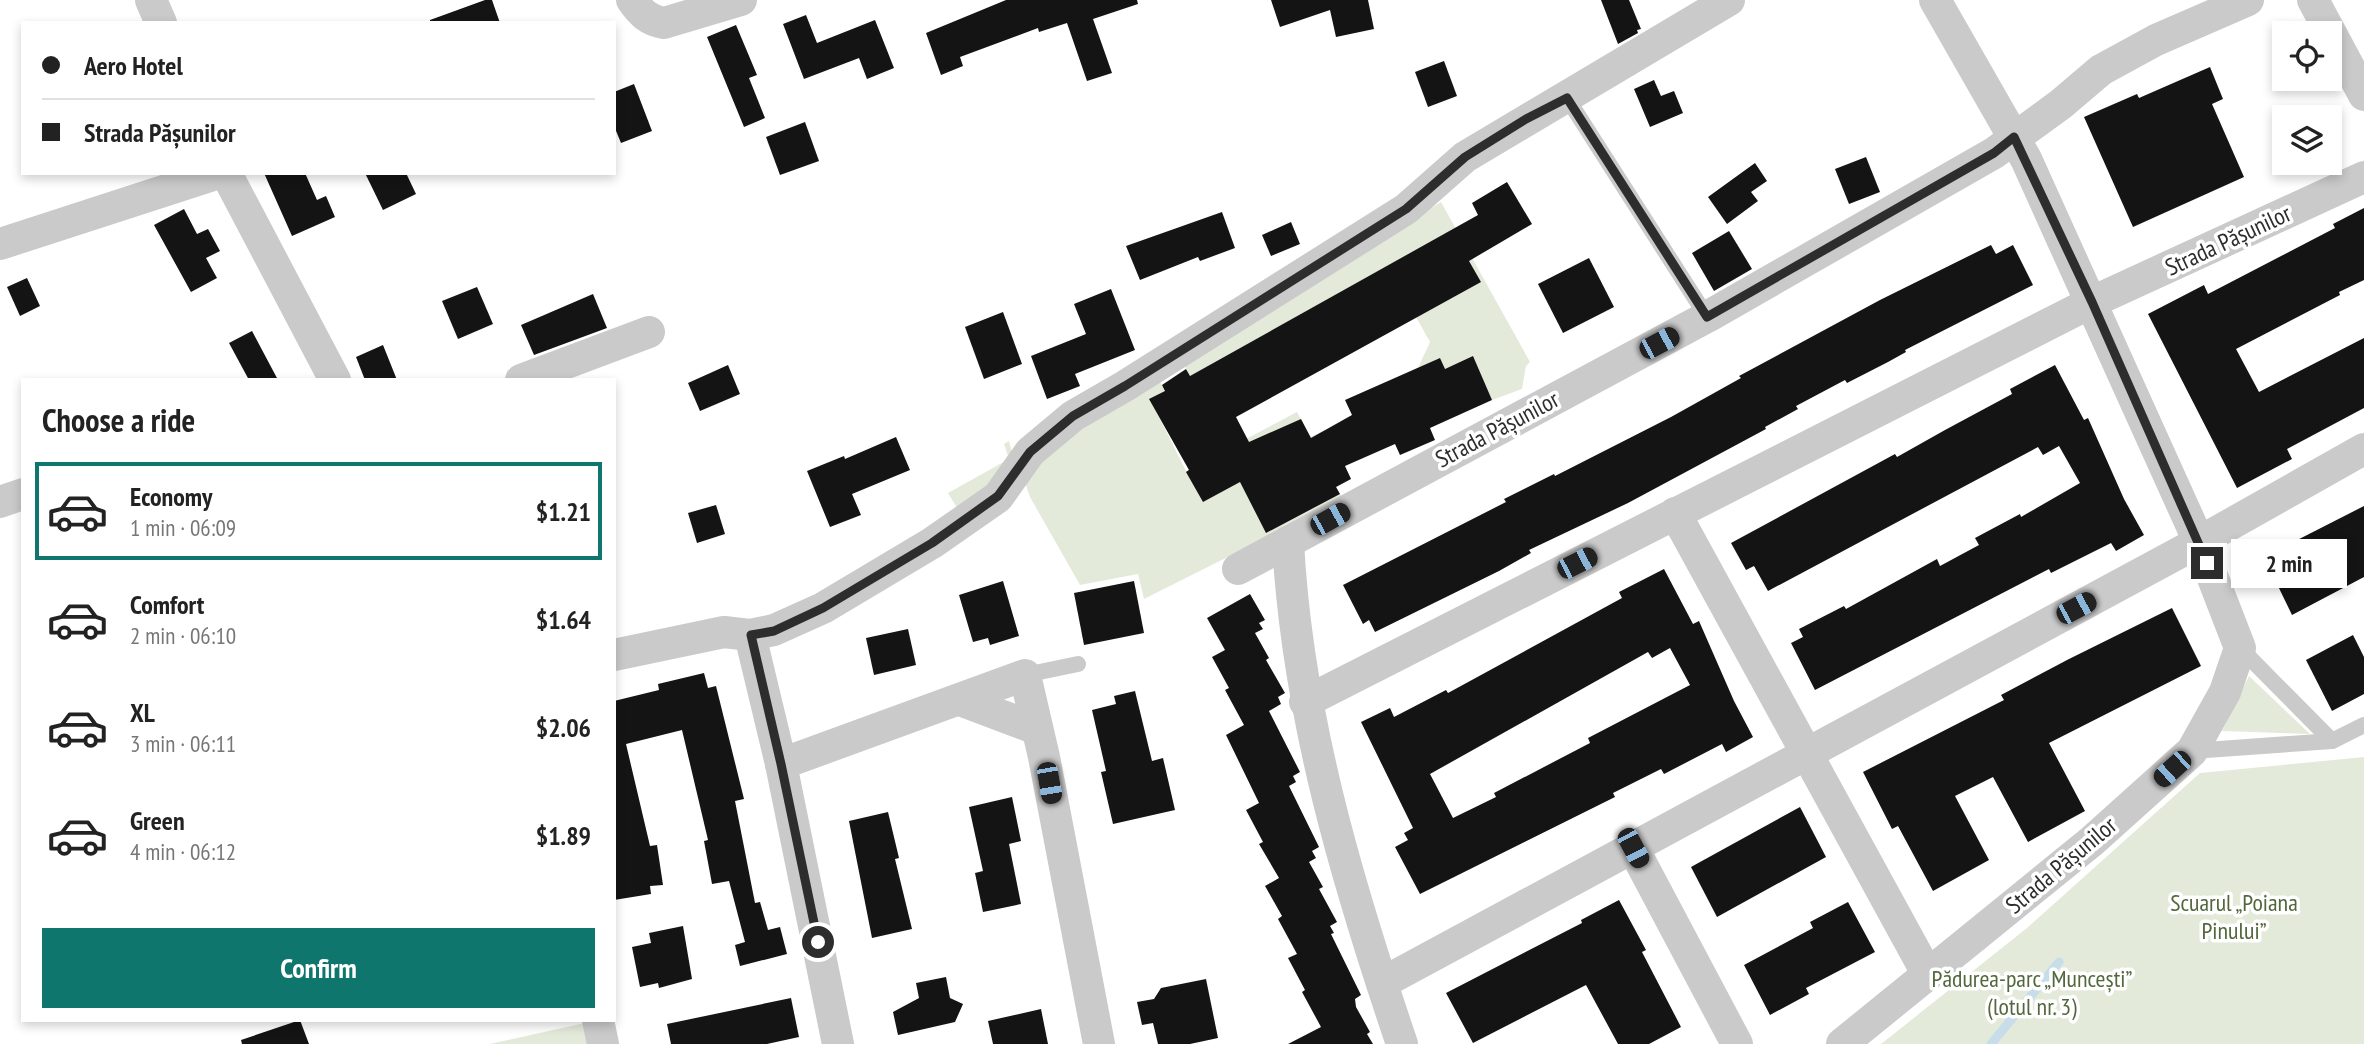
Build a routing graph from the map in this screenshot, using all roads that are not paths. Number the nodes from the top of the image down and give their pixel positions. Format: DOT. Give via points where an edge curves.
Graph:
graph roads {
  1 [pos="151,0"];
  2 [pos="632,0"];
  3 [pos="741,0"];
  4 [pos="1729,0"];
  5 [pos="1935,0"];
  6 [pos="2248,0"];
  7 [pos="2313,0"];
  8 [pos="160,21"];
  9 [pos="2364,95"];
  10 [pos="1567,98"];
  11 [pos="2014,137"];
  12 [pos="213,175"];
  13 [pos="227,175"];
  14 [pos="2364,177"];
  15 [pos="0,244"];
  16 [pos="2092,302"];
  17 [pos="1707,317"];
  18 [pos="649,332"];
  19 [pos="334,378"];
  20 [pos="526,378"];
  21 [pos="2364,449"];
  22 [pos="21,495"];
  23 [pos="0,502"];
  24 [pos="1675,513"];
  25 [pos="1289,542"];
  26 [pos="2199,542"];
  27 [pos="1238,569"];
  28 [pos="751,635"];
  29 [pos="2240,648"];
  30 [pos="616,655"];
  31 [pos="1078,664"];
  32 [pos="1025,675"];
  33 [pos="960,700"];
  34 [pos="1305,702"];
  35 [pos="2364,725"];
  36 [pos="1037,729"];
  37 [pos="2332,741"];
  38 [pos="2192,751"];
  39 [pos="1806,755"];
  40 [pos="781,764"];
  41 [pos="1633,848"];
  42 [pos="1928,975"];
  43 [pos="1382,983"];
  44 [pos="598,1022"];
  45 [pos="603,1044"];
  46 [pos="838,1044"];
  47 [pos="1099,1044"];
  48 [pos="1402,1044"];
  49 [pos="1737,1044"];
  50 [pos="1842,1044"];
  1 -- 8 [label="street"];
  2 -- 3 [label="street" via="651,21 664,23"];
  4 -- 10 [label="street"];
  5 -- 11 [label="street"];
  6 -- 11 [label="street, Strada Pășunilor" via="2101,70"];
  7 -- 9 [label="street"];
  10 -- 17 [label="lane"];
  10 -- 28 [label="street" via="1465,157 1406,209 1073,416 1030,452 998,496 932,543 823,608 774,631"];
  11 -- 16 [label="street"];
  11 -- 17 [label="street, Strada Pășunilor" via="1994,153"];
  12 -- 15 [label="street"];
  13 -- 19 [label="street"];
  14 -- 16 [label="street, Strada Pășunilor"];
  16 -- 24 [label="street, Strada Pășunilor"];
  16 -- 26 [label="street"];
  17 -- 25 [label="street, Strada Pășunilor"];
  18 -- 20 [label="street"];
  21 -- 26 [label="street"];
  22 -- 23 [label="street"];
  24 -- 34 [label="street, Strada Pășunilor"];
  24 -- 39 [label="street"];
  25 -- 27 [label="street, Strada Pășunilor"];
  25 -- 34 [label="street"];
  26 -- 29 [label="street"];
  26 -- 39 [label="street"];
  28 -- 30 [label="street" via="724,632"];
  28 -- 40 [label="street"];
  29 -- 37 [label="lane"];
  29 -- 38 [label="street, Strada Pășunilor" via="2225,692"];
  31 -- 32 [label="lane"];
  32 -- 33 [label="street"];
  32 -- 36 [label="street"];
  33 -- 36 [label="street"];
  33 -- 40 [label="street"];
  34 -- 43 [label="street"];
  35 -- 37 [label="lane"];
  36 -- 47 [label="street"];
  37 -- 38 [label="lane"];
  38 -- 42 [label="street, Strada Pășunilor" via="2092,841"];
  39 -- 41 [label="street"];
  39 -- 42 [label="street"];
  40 -- 46 [label="street"];
  41 -- 43 [label="street"];
  41 -- 49 [label="street"];
  42 -- 50 [label="street, Strada Pășunilor"];
  43 -- 48 [label="street"];
  44 -- 45 [label="street"];
}
